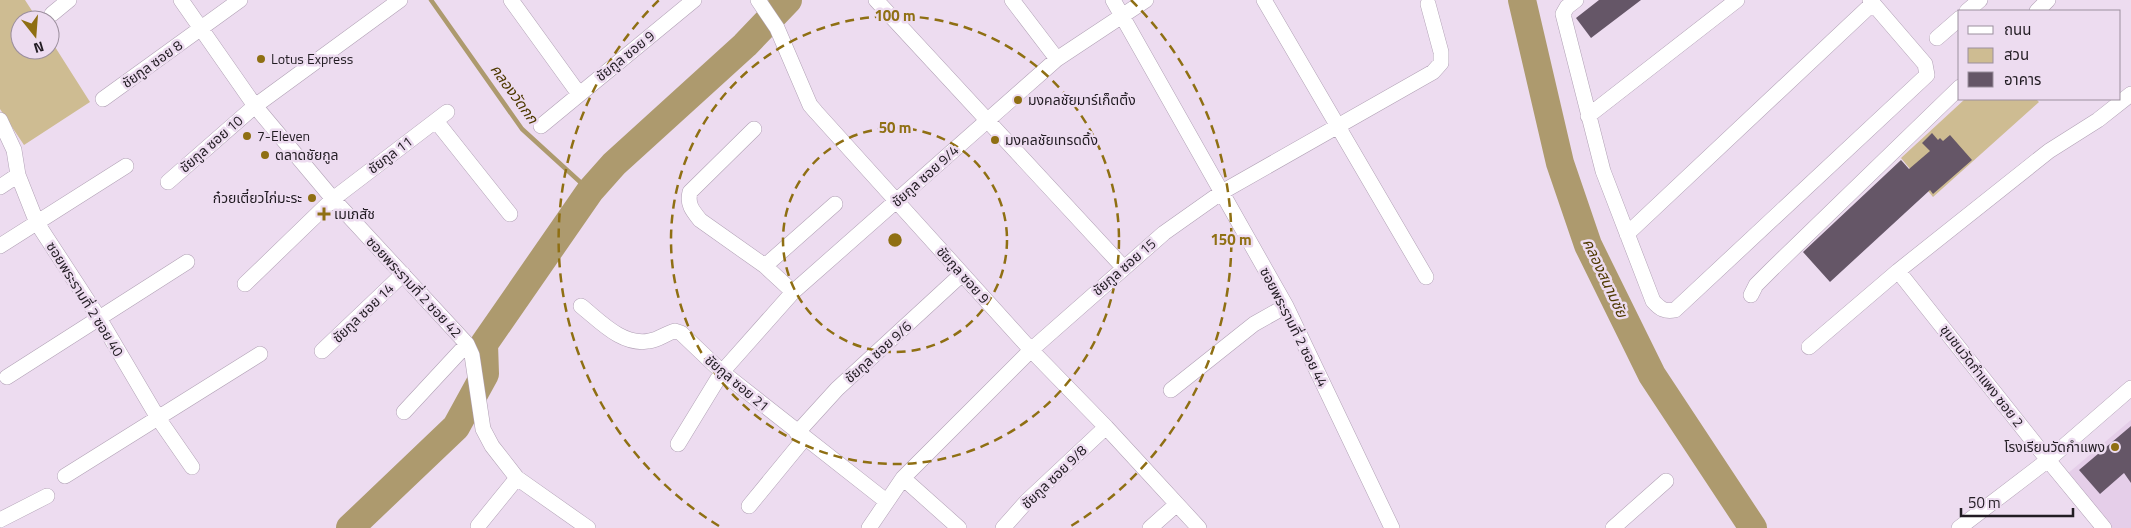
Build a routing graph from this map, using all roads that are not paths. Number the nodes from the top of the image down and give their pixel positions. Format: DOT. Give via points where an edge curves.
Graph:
graph roads {
  1 [pos="68,0"];
  2 [pos="181,0"];
  3 [pos="240,0"];
  4 [pos="400,0"];
  5 [pos="511,0"];
  6 [pos="694,0"];
  7 [pos="876,0"];
  8 [pos="1012,0"];
  9 [pos="1113,0"];
  10 [pos="1146,0"];
  11 [pos="1264,0"];
  12 [pos="1576,0"];
  13 [pos="1737,0"];
  14 [pos="1980,0"];
  15 [pos="2048,0"];
  16 [pos="759,1"];
  17 [pos="1872,2"];
  18 [pos="1428,4"];
  19 [pos="57,10"];
  20 [pos="1968,10"];
  21 [pos="2038,10"];
  22 [pos="1121,15"];
  23 [pos="1958,20"];
  24 [pos="201,28"];
  25 [pos="1936,38"];
  26 [pos="1058,59"];
  27 [pos="1958,89"];
  28 [pos="579,94"];
  29 [pos="2131,94"];
  30 [pos="103,99"];
  31 [pos="255,106"];
  32 [pos="1588,116"];
  33 [pos="0,120"];
  34 [pos="987,120"];
  35 [pos="1338,124"];
  36 [pos="541,126"];
  37 [pos="754,129"];
  38 [pos="126,166"];
  39 [pos="18,175"];
  40 [pos="168,182"];
  41 [pos="0,187"];
  42 [pos="1222,192"];
  43 [pos="333,200"];
  44 [pos="897,202"];
  45 [pos="835,204"];
  46 [pos="510,214"];
  47 [pos="37,223"];
  48 [pos="1627,234"];
  49 [pos="0,246"];
  50 [pos="187,262"];
  51 [pos="765,266"];
  52 [pos="1123,267"];
  53 [pos="1898,271"];
  54 [pos="403,274"];
  55 [pos="962,274"];
  56 [pos="1426,277"];
  57 [pos="246,284"];
  58 [pos="793,292"];
  59 [pos="1751,296"];
  60 [pos="581,306"];
  61 [pos="1286,306"];
  62 [pos="99,318"];
  63 [pos="466,344"];
  64 [pos="1809,347"];
  65 [pos="1031,350"];
  66 [pos="322,351"];
  67 [pos="260,354"];
  68 [pos="722,372"];
  69 [pos="7,377"];
  70 [pos="2131,388"];
  71 [pos="1172,390"];
  72 [pos="404,412"];
  73 [pos="158,418"];
  74 [pos="1106,427"];
  75 [pos="801,436"];
  76 [pos="678,444"];
  77 [pos="2048,460"];
  78 [pos="192,467"];
  79 [pos="65,476"];
  80 [pos="518,478"];
  81 [pos="903,478"];
  82 [pos="1666,481"];
  83 [pos="47,496"];
  84 [pos="886,500"];
  85 [pos="1177,504"];
  86 [pos="749,506"];
  87 [pos="0,520"];
  88 [pos="478,526"];
  89 [pos="588,528"];
  90 [pos="869,528"];
  91 [pos="960,528"];
  92 [pos="1003,528"];
  93 [pos="1150,528"];
  94 [pos="1200,528"];
  95 [pos="1392,528"];
  96 [pos="1613,528"];
  97 [pos="1959,528"];
  98 [pos="2104,528"];
  1 -- 19 [label="street"];
  2 -- 24 [label="street, ซอยพระรามที่ 2 ซอย 42"];
  3 -- 24 [label="street, ชัยกูล ซอย 8"];
  4 -- 31 [label="street"];
  5 -- 28 [label="street"];
  6 -- 28 [label="street, ชัยกูล ซอย 9"];
  7 -- 34 [label="street"];
  8 -- 26 [label="street"];
  9 -- 22 [label="street, ซอยพระรามที่ 2 ซอย 44"];
  10 -- 22 [label="street, ชัยกูล ซอย 9/4"];
  11 -- 35 [label="street"];
  12 -- 32 [label="street" via="1564,14"];
  13 -- 32 [label="street"];
  14 -- 20 [label="street"];
  15 -- 21 [label="street"];
  16 -- 44 [label="street, ชัยกูล ซอย 9" via="777,28 810,105"];
  17 -- 48 [label="street"];
  17 -- 48 [label="street" via="1925,64 1927,75 1923,80 1675,310 1667,312 1653,301"];
  18 -- 35 [label="street, ชัยกูล ซอย 15" via="1441,63 1433,72"];
  22 -- 26 [label="street, ชัยกูล ซอย 9/4"];
  22 -- 42 [label="street, ซอยพระรามที่ 2 ซอย 44"];
  23 -- 25 [label="street"];
  24 -- 30 [label="street, ชัยกูล ซอย 8"];
  24 -- 31 [label="street, ซอยพระรามที่ 2 ซอย 42"];
  26 -- 34 [label="street, ชัยกูล ซอย 9/4"];
  27 -- 59 [label="street" via="1772,268 1756,285"];
  28 -- 36 [label="street, ชัยกูล ซอย 9"];
  29 -- 53 [label="street" via="2098,120 2049,151"];
  31 -- 40 [label="street, ชัยกูล ซอย 10"];
  31 -- 43 [label="street, ซอยพระรามที่ 2 ซอย 42"];
  32 -- 48 [label="street" via="1603,171"];
  33 -- 39 [label="street, ซอยพระรามที่ 2 ซอย 40" via="14,150"];
  34 -- 44 [label="street, ชัยกูล ซอย 9/4"];
  34 -- 52 [label="street"];
  35 -- 42 [label="street, ชัยกูล ซอย 15"];
  35 -- 56 [label="street"];
  37 -- 51 [label="street" via="690,192 688,200 691,210 700,220"];
  38 -- 47 [label="street"];
  39 -- 41 [label="street"];
  39 -- 47 [label="street, ซอยพระรามที่ 2 ซอย 40"];
  42 -- 52 [label="street, ชัยกูล ซอย 15"];
  42 -- 61 [label="street, ซอยพระรามที่ 2 ซอย 44"];
  43 -- 46 [label="street, ชัยกูล 11" via="442,116"];
  43 -- 54 [label="street, ซอยพระรามที่ 2 ซอย 42"];
  43 -- 57 [label="street, ชัยกูล 11"];
  44 -- 55 [label="street, ชัยกูล ซอย 9"];
  44 -- 58 [label="street, ชัยกูล ซอย 9/4"];
  45 -- 51 [label="street"];
  47 -- 49 [label="street"];
  47 -- 62 [label="street, ซอยพระรามที่ 2 ซอย 40"];
  50 -- 62 [label="street"];
  51 -- 58 [label="street"];
  52 -- 65 [label="street, ชัยกูล ซอย 15"];
  53 -- 64 [label="street"];
  53 -- 77 [label="street, ชุมชนวัดกำแพง ซอย 2"];
  54 -- 63 [label="street, ซอยพระรามที่ 2 ซอย 42"];
  54 -- 66 [label="street, ชัยกูล ซอย 14"];
  55 -- 65 [label="street, ชัยกูล ซอย 9"];
  55 -- 75 [label="street, ชัยกูล ซอย 9/6" via="836,389"];
  58 -- 68 [label="street, ชัยกูล ซอย 9/4"];
  60 -- 68 [label="street, ชัยกูล ซอย 21" via="621,338 640,342 675,331 681,333"];
  61 -- 71 [label="street" via="1254,324"];
  61 -- 95 [label="street, ซอยพระรามที่ 2 ซอย 44"];
  62 -- 69 [label="street"];
  62 -- 73 [label="street, ซอยพระรามที่ 2 ซอย 40"];
  63 -- 72 [label="street"];
  63 -- 80 [label="street, ซอยพระรามที่ 2 ซอย 42" via="473,363 483,429"];
  65 -- 74 [label="street, ชัยกูล ซอย 9"];
  65 -- 81 [label="street, ชัยกูล ซอย 15"];
  67 -- 73 [label="street"];
  68 -- 75 [label="street, ชัยกูล ซอย 21"];
  68 -- 76 [label="street, ชัยกูล ซอย 9/4"];
  70 -- 77 [label="street"];
  73 -- 78 [label="street, ซอยพระรามที่ 2 ซอย 40"];
  73 -- 79 [label="street"];
  74 -- 85 [label="street, ชัยกูล ซอย 9"];
  74 -- 92 [label="street, ชัยกูล ซอย 9/8"];
  75 -- 84 [label="street, ชัยกูล ซอย 21"];
  75 -- 86 [label="street, ชัยกูล ซอย 9/6"];
  77 -- 97 [label="street"];
  77 -- 98 [label="street, ชุมชนวัดกำแพง ซอย 2"];
  80 -- 88 [label="street"];
  80 -- 89 [label="street, ซอยพระรามที่ 2 ซอย 42"];
  81 -- 84 [label="street, ชัยกูล ซอย 15"];
  81 -- 91 [label="street"];
  82 -- 96 [label="street"];
  83 -- 87 [label="street"];
  84 -- 90 [label="street, ชัยกูล ซอย 15"];
  85 -- 93 [label="street"];
  85 -- 94 [label="street, ชัยกูล ซอย 9"];
}
